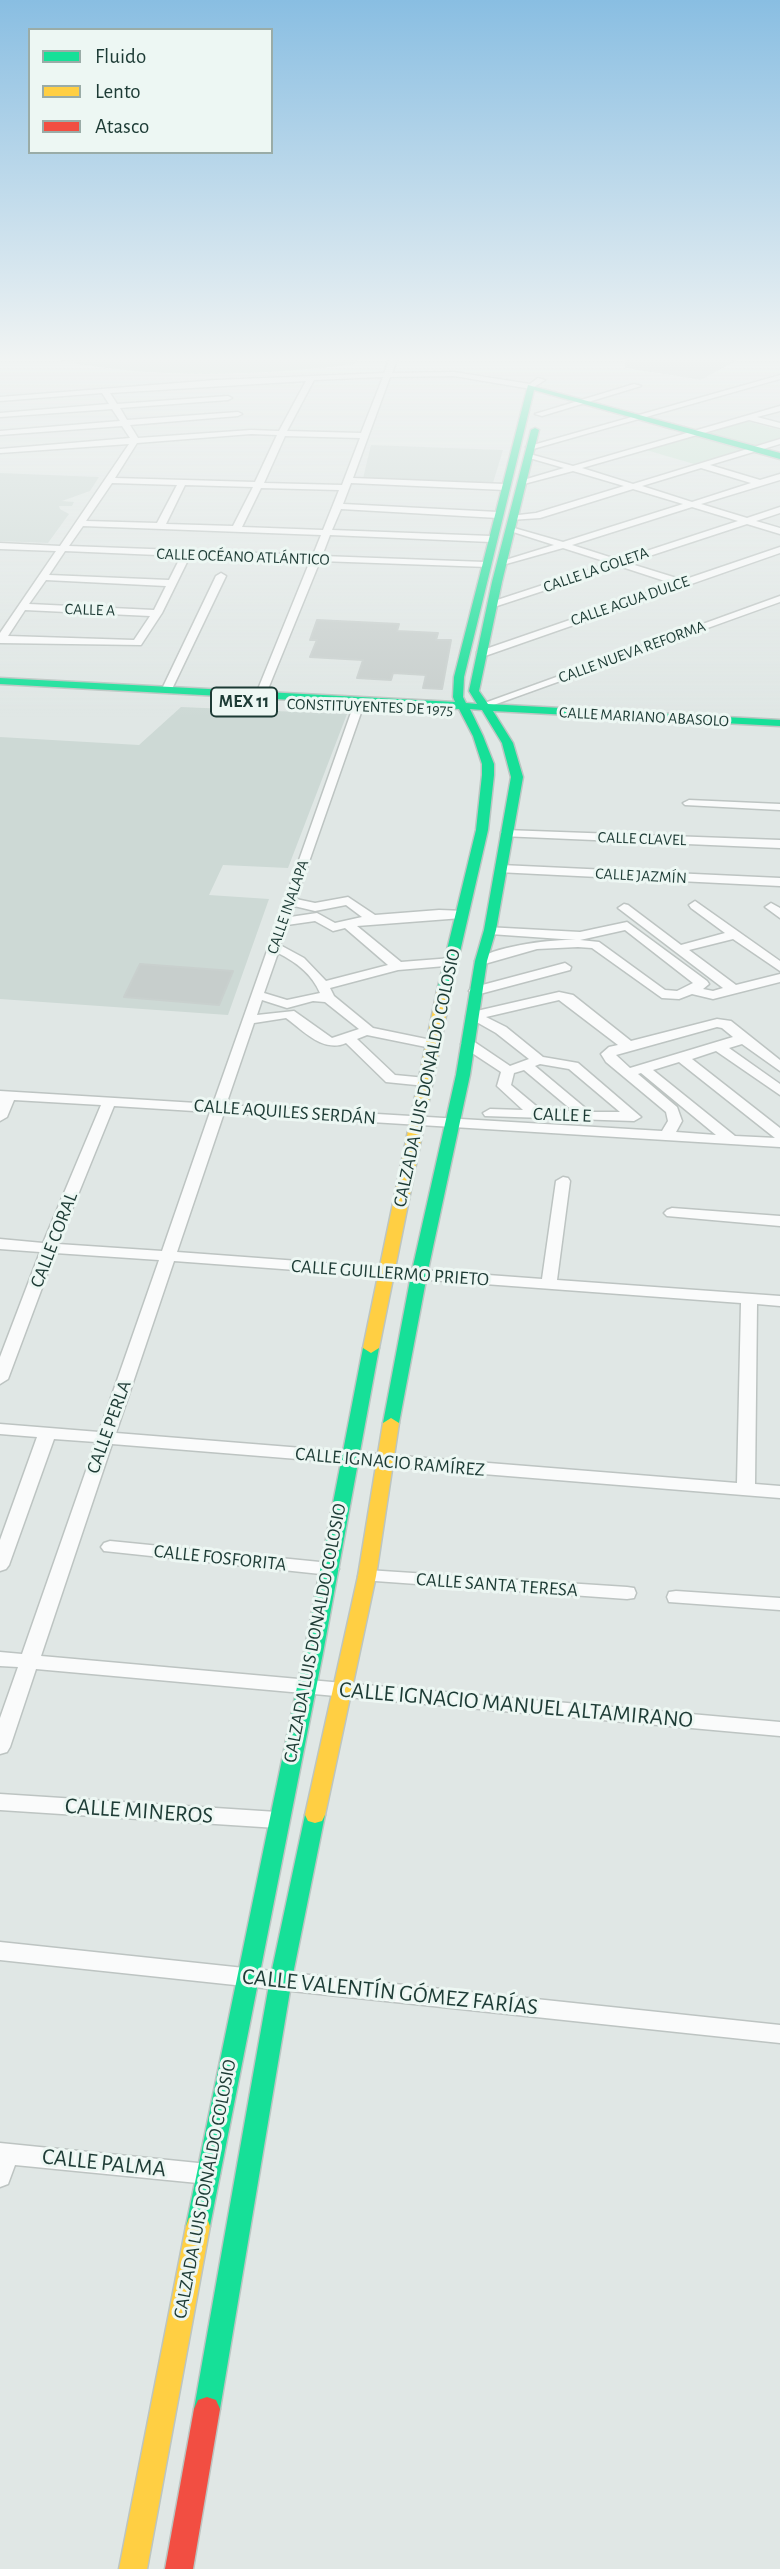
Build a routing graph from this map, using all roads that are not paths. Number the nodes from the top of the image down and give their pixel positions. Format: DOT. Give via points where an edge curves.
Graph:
graph roads {
  1 [pos="110,480"];
  2 [pos="262,480"];
  3 [pos="348,480"];
  4 [pos="509,480"];
  5 [pos="523,480"];
  6 [pos="534,480"];
  7 [pos="610,480"];
  8 [pos="652,480"];
  9 [pos="749,480"];
  10 [pos="770,480"];
  11 [pos="182,483"];
  12 [pos="523,483"];
  13 [pos="760,483"];
  14 [pos="346,484"];
  15 [pos="260,485"];
  16 [pos="632,486"];
  17 [pos="505,487"];
  18 [pos="694,504"];
  19 [pos="337,506"];
  20 [pos="780,510"];
  21 [pos="507,520"];
  22 [pos="746,521"];
  23 [pos="80,523"];
  24 [pos="160,526"];
  25 [pos="236,529"];
  26 [pos="780,531"];
  27 [pos="326,533"];
  28 [pos="491,539"];
  29 [pos="561,545"];
  30 [pos="0,546"];
  31 [pos="62,549"];
  32 [pos="780,550"];
  33 [pos="187,554"];
  34 [pos="316,560"];
  35 [pos="615,563"];
  36 [pos="494,565"];
  37 [pos="221,576"];
  38 [pos="41,577"];
  39 [pos="172,583"];
  40 [pos="682,583"];
  41 [pos="780,599"];
  42 [pos="483,606"];
  43 [pos="23,607"];
  44 [pos="157,613"];
  45 [pos="0,639"];
  46 [pos="463,654"];
  47 [pos="481,654"];
  48 [pos="0,681"];
  49 [pos="167,689"];
  50 [pos="0,692"];
  51 [pos="261,694"];
  52 [pos="358,707"];
  53 [pos="463,708"];
  54 [pos="486,709"];
  55 [pos="780,723"];
  56 [pos="688,803"];
  57 [pos="780,807"];
  58 [pos="482,830"];
  59 [pos="505,834"];
  60 [pos="780,844"];
  61 [pos="501,869"];
  62 [pos="780,882"];
  63 [pos="289,901"];
  64 [pos="695,905"];
  65 [pos="624,908"];
  66 [pos="316,912"];
  67 [pos="462,914"];
  68 [pos="370,919"];
  69 [pos="283,922"];
  70 [pos="349,925"];
  71 [pos="490,930"];
  72 [pos="735,934"];
  73 [pos="594,940"];
  74 [pos="275,947"];
  75 [pos="680,949"];
  76 [pos="481,961"];
  77 [pos="452,962"];
  78 [pos="398,966"];
  79 [pos="565,967"];
  80 [pos="780,967"];
  81 [pos="780,978"];
  82 [pos="765,982"];
  83 [pos="697,987"];
  84 [pos="734,990"];
  85 [pos="327,991"];
  86 [pos="476,991"];
  87 [pos="780,992"];
  88 [pos="258,995"];
  89 [pos="288,1009"];
  90 [pos="473,1016"];
  91 [pos="249,1020"];
  92 [pos="366,1031"];
  93 [pos="740,1037"];
  94 [pos="348,1038"];
  95 [pos="431,1044"];
  96 [pos="468,1044"];
  97 [pos="628,1046"];
  98 [pos="718,1046"];
  99 [pos="681,1056"];
  100 [pos="533,1063"];
  101 [pos="780,1067"];
  102 [pos="643,1068"];
  103 [pos="508,1071"];
  104 [pos="627,1073"];
  105 [pos="441,1076"];
  106 [pos="780,1091"];
  107 [pos="5,1095"];
  108 [pos="109,1102"];
  109 [pos="218,1107"];
  110 [pos="490,1113"];
  111 [pos="536,1113"];
  112 [pos="586,1115"];
  113 [pos="0,1117"];
  114 [pos="417,1121"];
  115 [pos="451,1123"];
  116 [pos="780,1135"];
  117 [pos="666,1136"];
  118 [pos="732,1141"];
  119 [pos="780,1143"];
  120 [pos="564,1181"];
  121 [pos="672,1213"];
  122 [pos="780,1220"];
  123 [pos="0,1244"];
  124 [pos="49,1247"];
  125 [pos="168,1256"];
  126 [pos="386,1273"];
  127 [pos="419,1275"];
  128 [pos="549,1284"];
  129 [pos="749,1299"];
  130 [pos="780,1301"];
  131 [pos="0,1379"];
  132 [pos="0,1429"];
  133 [pos="47,1433"];
  134 [pos="105,1437"];
  135 [pos="348,1459"];
  136 [pos="384,1462"];
  137 [pos="746,1490"];
  138 [pos="780,1492"];
  139 [pos="110,1547"];
  140 [pos="0,1565"];
  141 [pos="330,1569"];
  142 [pos="368,1576"];
  143 [pos="627,1593"];
  144 [pos="676,1597"];
  145 [pos="780,1604"];
  146 [pos="0,1659"];
  147 [pos="29,1663"];
  148 [pos="305,1685"];
  149 [pos="341,1689"];
  150 [pos="780,1729"];
  151 [pos="0,1747"];
  152 [pos="0,1802"];
  153 [pos="277,1820"];
  154 [pos="0,1951"];
  155 [pos="246,1976"];
  156 [pos="281,1979"];
  157 [pos="780,2034"];
  158 [pos="3,2154"];
  159 [pos="208,2174"];
  160 [pos="0,2177"];
  161 [pos="133,2569"];
  162 [pos="179,2569"];
  1 -- 11 [label="street"];
  1 -- 23 [label="street"];
  2 -- 15 [label="street"];
  3 -- 14 [label="street"];
  4 -- 17 [label="main road"];
  5 -- 12 [label="main road"];
  6 -- 12 [label="street"];
  7 -- 16 [label="street"];
  8 -- 16 [label="street"];
  9 -- 13 [label="street"];
  10 -- 13 [label="street, CALLE OCÉANO ATLÁNTICO"];
  11 -- 15 [label="street"];
  11 -- 24 [label="street"];
  12 -- 17 [label="main road"];
  12 -- 21 [label="main road"];
  13 -- 18 [label="street, CALLE OCÉANO ATLÁNTICO"];
  14 -- 15 [label="street"];
  14 -- 17 [label="street"];
  14 -- 19 [label="street"];
  15 -- 25 [label="street"];
  16 -- 18 [label="street"];
  16 -- 21 [label="street" via="537,516"];
  17 -- 21 [label="main road"];
  18 -- 22 [label="street"];
  18 -- 29 [label="street, CALLE OCÉANO ATLÁNTICO"];
  19 -- 21 [label="street"];
  19 -- 27 [label="street"];
  20 -- 22 [label="street, CALLE LA GOLETA"];
  21 -- 28 [label="main road"];
  21 -- 29 [label="street"];
  21 -- 36 [label="main road"];
  22 -- 26 [label="street"];
  22 -- 35 [label="street, CALLE LA GOLETA"];
  23 -- 24 [label="street"];
  23 -- 31 [label="street"];
  24 -- 25 [label="street"];
  25 -- 27 [label="street"];
  27 -- 28 [label="street"];
  27 -- 34 [label="street"];
  28 -- 36 [label="main road"];
  29 -- 35 [label="street"];
  29 -- 36 [label="street, CALLE OCÉANO ATLÁNTICO"];
  30 -- 31 [label="street, CALLE OCÉANO ATLÁNTICO"];
  31 -- 33 [label="street, CALLE OCÉANO ATLÁNTICO"];
  31 -- 38 [label="street"];
  32 -- 40 [label="street, CALLE AGUA DULCE"];
  33 -- 34 [label="street, CALLE OCÉANO ATLÁNTICO"];
  33 -- 39 [label="street"];
  34 -- 36 [label="street, CALLE OCÉANO ATLÁNTICO"];
  34 -- 51 [label="street"];
  35 -- 40 [label="street"];
  35 -- 42 [label="street, CALLE LA GOLETA"];
  36 -- 42 [label="main road"];
  37 -- 49 [label="street"];
  38 -- 39 [label="street"];
  38 -- 43 [label="street"];
  39 -- 44 [label="street"];
  40 -- 47 [label="street, CALLE AGUA DULCE"];
  41 -- 54 [label="street, CALLE NUEVA REFORMA"];
  42 -- 46 [label="main road"];
  42 -- 47 [label="main road"];
  43 -- 44 [label="street, CALLE A"];
  43 -- 45 [label="street"];
  44 -- 45 [label="street" via="140,641 132,644"];
  46 -- 47 [label="main road"];
  46 -- 53 [label="main road" via="457,690"];
  47 -- 54 [label="main road" via="474,691"];
  48 -- 49 [label="main road, CONSTITUYENTES DE 1975 / MEX 11"];
  49 -- 51 [label="main road, CONSTITUYENTES DE 1975 / MEX 11"];
  50 -- 52 [label="main road, CONSTITUYENTES DE 1975 / MEX 11"];
  51 -- 53 [label="main road, CONSTITUYENTES DE 1975 / MEX 11"];
  52 -- 53 [label="main road, CONSTITUYENTES DE 1975 / MEX 11"];
  52 -- 63 [label="street, CALLE INALAPA"];
  53 -- 54 [label="main road, CONSTITUYENTES DE 1975 / MEX 11"];
  53 -- 58 [label="main road, CALZADA LUIS DONALDO COLOSIO" via="488,764"];
  54 -- 55 [label="main road, CALLE MARIANO ABASOLO / MEX 11"];
  54 -- 59 [label="main road, CALZADA LUIS DONALDO COLOSIO" via="517,764"];
  56 -- 57 [label="street"];
  58 -- 59 [label="main road"];
  58 -- 67 [label="main road, CALZADA LUIS DONALDO COLOSIO"];
  59 -- 60 [label="street, CALLE CLAVEL"];
  59 -- 61 [label="main road, CALZADA LUIS DONALDO COLOSIO"];
  61 -- 62 [label="street, CALLE JAZMÍN"];
  61 -- 71 [label="main road, CALZADA LUIS DONALDO COLOSIO"];
  63 -- 66 [label="street"];
  63 -- 69 [label="street, CALLE INALAPA"];
  64 -- 72 [label="street"];
  65 -- 75 [label="street"];
  66 -- 68 [label="street" via="348,901"];
  66 -- 69 [label="street"];
  66 -- 70 [label="street" via="333,928"];
  67 -- 68 [label="street"];
  67 -- 77 [label="main road, CALZADA LUIS DONALDO COLOSIO"];
  68 -- 70 [label="street"];
  69 -- 74 [label="street, CALLE INALAPA"];
  70 -- 78 [label="street"];
  71 -- 73 [label="street"];
  71 -- 76 [label="main road, CALZADA LUIS DONALDO COLOSIO"];
  72 -- 75 [label="street"];
  72 -- 80 [label="street"];
  73 -- 76 [label="street" via="544,942"];
  73 -- 83 [label="street" via="662,994"];
  73 -- 83 [label="street" via="627,926"];
  74 -- 85 [label="street" via="292,954"];
  74 -- 88 [label="street, CALLE INALAPA"];
  75 -- 84 [label="street"];
  76 -- 77 [label="main road"];
  76 -- 86 [label="main road, CALZADA LUIS DONALDO COLOSIO"];
  77 -- 78 [label="street"];
  77 -- 95 [label="main road, CALZADA LUIS DONALDO COLOSIO"];
  78 -- 85 [label="street"];
  79 -- 86 [label="street"];
  81 -- 82 [label="street"];
  82 -- 84 [label="street"];
  82 -- 87 [label="street"];
  83 -- 84 [label="street" via="713,995"];
  85 -- 89 [label="street"];
  85 -- 92 [label="street"];
  86 -- 90 [label="main road, CALZADA LUIS DONALDO COLOSIO"];
  88 -- 89 [label="street"];
  88 -- 91 [label="street, CALLE INALAPA"];
  89 -- 91 [label="street"];
  89 -- 94 [label="street" via="328,1042"];
  90 -- 96 [label="main road, CALZADA LUIS DONALDO COLOSIO"];
  90 -- 97 [label="street" via="559,996 568,998"];
  90 -- 100 [label="street" via="501,1030"];
  91 -- 109 [label="street, CALLE INALAPA"];
  92 -- 94 [label="street"];
  92 -- 95 [label="street"];
  93 -- 97 [label="street" via="726,1024 717,1023"];
  93 -- 98 [label="street"];
  93 -- 101 [label="street"];
  94 -- 105 [label="street" via="391,1079"];
  95 -- 105 [label="main road, CALZADA LUIS DONALDO COLOSIO"];
  96 -- 103 [label="street"];
  96 -- 105 [label="main road, CALZADA LUIS DONALDO COLOSIO"];
  97 -- 104 [label="street" via="608,1054"];
  98 -- 99 [label="street"];
  98 -- 106 [label="street"];
  99 -- 102 [label="street"];
  99 -- 116 [label="street"];
  100 -- 103 [label="street"];
  100 -- 112 [label="street"];
  100 -- 112 [label="street, CALLE E" via="573,1066 634,1117"];
  102 -- 104 [label="street"];
  102 -- 118 [label="street"];
  103 -- 111 [label="street" via="504,1086"];
  104 -- 117 [label="street" via="672,1110 676,1122"];
  105 -- 114 [label="main road, CALZADA LUIS DONALDO COLOSIO"];
  105 -- 115 [label="main road, CALZADA LUIS DONALDO COLOSIO"];
  107 -- 108 [label="street, CALLE AQUILES SERDÁN"];
  107 -- 113 [label="street"];
  108 -- 109 [label="street, CALLE AQUILES SERDÁN"];
  108 -- 124 [label="street, CALLE CORAL"];
  109 -- 114 [label="street, CALLE AQUILES SERDÁN"];
  109 -- 125 [label="street, CALLE PERLA"];
  110 -- 111 [label="street, CALLE E"];
  111 -- 112 [label="street, CALLE E"];
  114 -- 115 [label="street, CALLE AQUILES SERDÁN"];
  114 -- 126 [label="main road, CALZADA LUIS DONALDO COLOSIO"];
  115 -- 117 [label="street, CALLE AQUILES SERDÁN"];
  115 -- 127 [label="main road, CALZADA LUIS DONALDO COLOSIO"];
  117 -- 118 [label="street, CALLE AQUILES SERDÁN"];
  118 -- 119 [label="street, CALLE AQUILES SERDÁN"];
  120 -- 128 [label="street"];
  121 -- 122 [label="street"];
  123 -- 124 [label="street, CALLE GUILLERMO PRIETO"];
  124 -- 125 [label="street, CALLE GUILLERMO PRIETO"];
  124 -- 131 [label="street, CALLE CORAL"];
  125 -- 126 [label="street, CALLE GUILLERMO PRIETO"];
  125 -- 134 [label="street, CALLE PERLA"];
  126 -- 127 [label="street, CALLE GUILLERMO PRIETO"];
  126 -- 135 [label="main road, CALZADA LUIS DONALDO COLOSIO"];
  127 -- 128 [label="street, CALLE GUILLERMO PRIETO"];
  127 -- 136 [label="main road, CALZADA LUIS DONALDO COLOSIO"];
  128 -- 129 [label="street, CALLE GUILLERMO PRIETO"];
  129 -- 130 [label="street, CALLE GUILLERMO PRIETO"];
  129 -- 137 [label="street"];
  132 -- 133 [label="street, CALLE IGNACIO RAMÍREZ"];
  133 -- 134 [label="street, CALLE IGNACIO RAMÍREZ"];
  133 -- 140 [label="street"];
  134 -- 135 [label="street, CALLE IGNACIO RAMÍREZ"];
  134 -- 147 [label="street, CALLE PERLA"];
  135 -- 136 [label="street, CALLE IGNACIO RAMÍREZ"];
  135 -- 141 [label="main road, CALZADA LUIS DONALDO COLOSIO"];
  136 -- 137 [label="street, CALLE IGNACIO RAMÍREZ"];
  136 -- 142 [label="main road, CALZADA LUIS DONALDO COLOSIO"];
  137 -- 138 [label="street, CALLE IGNACIO RAMÍREZ"];
  139 -- 141 [label="street, CALLE FOSFORITA"];
  141 -- 148 [label="main road, CALZADA LUIS DONALDO COLOSIO"];
  142 -- 143 [label="street, CALLE SANTA TERESA"];
  142 -- 149 [label="main road, CALZADA LUIS DONALDO COLOSIO"];
  144 -- 145 [label="street"];
  146 -- 147 [label="street, CALLE IGNACIO MANUEL ALTAMIRANO"];
  147 -- 148 [label="street, CALLE IGNACIO MANUEL ALTAMIRANO"];
  147 -- 151 [label="street, CALLE PERLA"];
  148 -- 149 [label="street, CALLE IGNACIO MANUEL ALTAMIRANO"];
  148 -- 153 [label="main road, CALZADA LUIS DONALDO COLOSIO"];
  149 -- 150 [label="street, CALLE IGNACIO MANUEL ALTAMIRANO"];
  149 -- 156 [label="main road, CALZADA LUIS DONALDO COLOSIO"];
  152 -- 153 [label="street, CALLE MINEROS"];
  153 -- 155 [label="main road, CALZADA LUIS DONALDO COLOSIO"];
  154 -- 155 [label="street, CALLE VALENTÍN GÓMEZ FARÍAS"];
  155 -- 156 [label="street, CALLE VALENTÍN GÓMEZ FARÍAS"];
  155 -- 159 [label="main road, CALZADA LUIS DONALDO COLOSIO"];
  156 -- 157 [label="street, CALLE VALENTÍN GÓMEZ FARÍAS"];
  156 -- 162 [label="main road, CALZADA LUIS DONALDO COLOSIO"];
  158 -- 159 [label="street, CALLE PALMA"];
  158 -- 160 [label="street"];
  159 -- 161 [label="main road, CALZADA LUIS DONALDO COLOSIO"];
}
